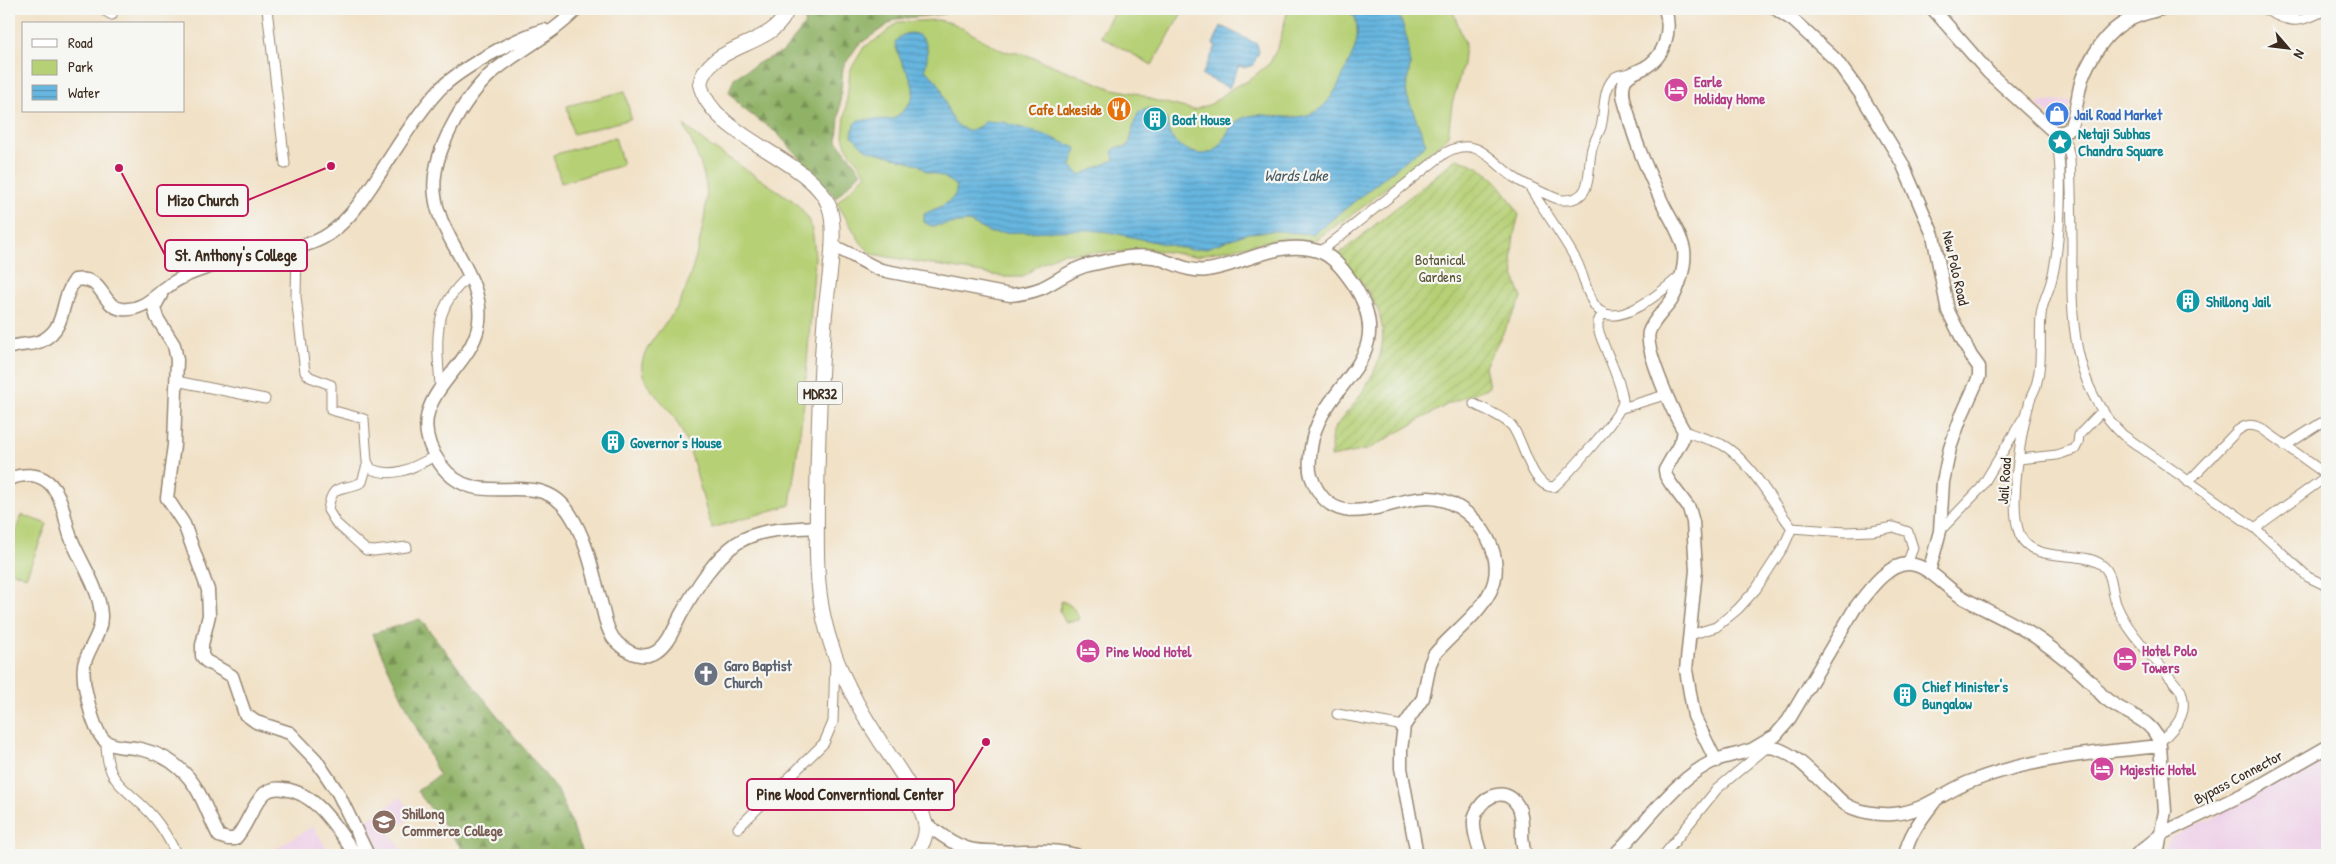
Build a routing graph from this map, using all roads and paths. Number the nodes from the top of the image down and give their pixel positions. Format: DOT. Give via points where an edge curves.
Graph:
graph roads {
  1 [pos="101,9"];
  2 [pos="267,9"];
  3 [pos="577,9"];
  4 [pos="787,9"];
  5 [pos="1665,9"];
  6 [pos="1776,9"];
  7 [pos="1933,9"];
  8 [pos="2161,9"];
  9 [pos="2264,9"];
  10 [pos="2294,9"];
  11 [pos="2327,9"];
  12 [pos="112,15"];
  13 [pos="2294,20"];
  14 [pos="562,22"];
  15 [pos="1633,73"];
  16 [pos="2055,132"];
  17 [pos="285,164"];
  18 [pos="1529,186"];
  19 [pos="832,246"];
  20 [pos="297,248"];
  21 [pos="1320,252"];
  22 [pos="469,276"];
  23 [pos="1680,276"];
  24 [pos="165,289"];
  25 [pos="1603,312"];
  26 [pos="9,348"];
  27 [pos="176,381"];
  28 [pos="440,386"];
  29 [pos="1666,395"];
  30 [pos="265,399"];
  31 [pos="1474,404"];
  32 [pos="1622,408"];
  33 [pos="2103,410"];
  34 [pos="2026,414"];
  35 [pos="2321,423"];
  36 [pos="1684,431"];
  37 [pos="2285,446"];
  38 [pos="435,456"];
  39 [pos="2019,459"];
  40 [pos="367,465"];
  41 [pos="2327,476"];
  42 [pos="9,479"];
  43 [pos="2188,482"];
  44 [pos="817,527"];
  45 [pos="1792,528"];
  46 [pos="2255,528"];
  47 [pos="1940,531"];
  48 [pos="407,547"];
  49 [pos="1907,564"];
  50 [pos="1929,572"];
  51 [pos="2327,586"];
  52 [pos="1690,636"];
  53 [pos="835,653"];
  54 [pos="1337,714"];
  55 [pos="1404,726"];
  56 [pos="106,742"];
  57 [pos="2160,744"];
  58 [pos="1768,747"];
  59 [pos="2327,747"];
  60 [pos="1753,749"];
  61 [pos="1716,761"];
  62 [pos="1935,801"];
  63 [pos="926,824"];
  64 [pos="738,828"];
  65 [pos="2163,833"];
  66 [pos="177,855"];
  67 [pos="356,855"];
  68 [pos="368,855"];
  69 [pos="916,855"];
  70 [pos="1076,855"];
  71 [pos="1417,855"];
  72 [pos="1482,855"];
  73 [pos="1526,855"];
  74 [pos="1614,855"];
  75 [pos="1664,855"];
  76 [pos="1905,855"];
  77 [pos="2136,855"];
  78 [pos="2157,855"];
  1 -- 12 [label="street"];
  2 -- 17 [label="street"];
  3 -- 14 [label="street"];
  4 -- 19 [label="main road, MDR32" via="778,25 710,66 701,76 700,84 712,110 801,174 826,198 830,208"];
  5 -- 15 [label="street" via="1668,24 1662,49 1651,63"];
  6 -- 47 [label="street, New Polo Road" via="1800,26 1836,60 1902,163 1933,234 1948,311 1979,367 1979,377 1950,448 1943,482"];
  7 -- 16 [label="street" via="1989,73"];
  8 -- 16 [label="street" via="2134,17 2118,26 2105,40 2083,78 2070,128"];
  9 -- 13 [label="street"];
  10 -- 13 [label="street"];
  11 -- 13 [label="street" via="2309,19"];
  14 -- 20 [label="street" via="494,53 448,82 431,99 346,219 328,235"];
  14 -- 22 [label="street" via="492,73 468,100 443,147 436,168 434,194 440,219"];
  15 -- 18 [label="street" via="1619,75 1610,85 1601,126 1591,152 1588,186 1583,192 1568,201"];
  15 -- 23 [label="street" via="1624,83 1624,102 1644,162 1684,248"];
  16 -- 33 [label="street" via="2067,145 2070,158 2074,338 2084,379"];
  16 -- 34 [label="street, Jail Road" via="2059,170 2056,252 2041,314 2042,356"];
  18 -- 21 [label="street" via="1477,148 1453,148"];
  18 -- 25 [label="street" via="1568,245 1596,308"];
  19 -- 21 [label="street" via="852,253 881,270 1010,295 1032,292 1080,267 1125,258 1153,258 1199,271 1275,250"];
  19 -- 44 [label="main road, MDR32" via="820,386"];
  20 -- 24 [label="street" via="267,252 196,272"];
  20 -- 40 [label="street" via="296,298 305,372 330,385 332,410 364,419"];
  21 -- 55 [label="street" via="1338,264 1359,292 1369,332 1360,364 1316,425 1310,457 1310,474 1316,487 1324,498 1347,511 1386,507 1422,498 1446,501 1470,516 1482,529 1496,558 1491,590 1484,602 1434,655 1422,698"];
  22 -- 28 [label="street" via="457,287 441,314 438,328"];
  22 -- 28 [label="street" via="478,298 477,332 471,346"];
  23 -- 25 [label="street" via="1640,307 1614,314"];
  23 -- 29 [label="street" via="1671,300 1649,333 1648,343"];
  24 -- 26 [label="street" via="141,306 122,309 112,306 92,281 84,278 75,280 66,291 61,319 54,331 42,341"];
  24 -- 27 [label="street" via="154,308 175,351"];
  25 -- 32 [label="street" via="1598,329 1621,391"];
  27 -- 30 [label="street"];
  27 -- 68 [label="street" via="168,498 184,524 208,590 209,615 202,656 232,676 242,708 250,718 285,731 304,746 338,794"];
  28 -- 38 [label="street" via="427,420"];
  29 -- 32 [label="street"];
  29 -- 36 [label="street"];
  31 -- 32 [label="street" via="1513,427 1532,470 1551,488"];
  33 -- 39 [label="street" via="2079,435 2075,449 2057,455"];
  33 -- 43 [label="street" via="2123,435"];
  34 -- 39 [label="street, Jail Road"];
  34 -- 47 [label="street" via="1981,488"];
  35 -- 37 [label="street"];
  36 -- 45 [label="street" via="1721,444 1731,452 1755,477"];
  36 -- 52 [label="street" via="1665,470 1690,508 1693,522 1696,570"];
  37 -- 41 [label="street"];
  37 -- 43 [label="street" via="2261,428 2244,425"];
  38 -- 40 [label="street" via="398,472 378,472"];
  38 -- 44 [label="street" via="460,483 477,489 533,489 560,501 579,532 614,640 634,654 646,656 658,651 704,577 736,544 751,535"];
  39 -- 57 [label="street, Jail Road" via="2016,516 2023,541 2029,547 2103,565 2110,576 2117,606 2126,621 2180,691 2184,700 2181,718"];
  40 -- 48 [label="street" via="362,482 340,487 334,492 328,510 331,518 366,550 374,552"];
  41 -- 46 [label="street"];
  42 -- 56 [label="street" via="30,475 47,481 55,490 71,539 94,585 101,622 84,674 98,732"];
  43 -- 46 [label="street"];
  44 -- 53 [label="main road, MDR32" via="820,595"];
  45 -- 49 [label="street" via="1845,532 1903,529 1912,538 1913,548"];
  45 -- 52 [label="street" via="1756,589 1738,609 1716,627"];
  46 -- 51 [label="street" via="2308,577"];
  47 -- 50 [label="street, New Polo Road"];
  49 -- 50 [label="street"];
  49 -- 60 [label="street" via="1896,566 1864,597 1788,721 1776,736"];
  50 -- 57 [label="street" via="1958,595 2039,639 2089,680 2104,698 2148,725"];
  52 -- 61 [label="street" via="1686,670 1691,706"];
  53 -- 63 [label="main road, MDR32" via="860,709 900,771"];
  53 -- 64 [label="street" via="830,733 824,743"];
  54 -- 55 [label="street"];
  55 -- 71 [label="street" via="1401,768"];
  56 -- 66 [label="street" via="110,773 120,787 155,819"];
  56 -- 67 [label="street" via="154,752 179,767 192,780 219,836 228,840 235,838 257,802 277,788 303,794 314,802"];
  57 -- 62 [label="street" via="2062,757 2013,768 1972,780"];
  57 -- 65 [label="street" via="2165,794"];
  58 -- 60 [label="street"];
  58 -- 62 [label="street" via="1779,749 1793,758 1846,804 1866,811 1910,812"];
  58 -- 75 [label="street" via="1717,789"];
  59 -- 65 [label="street, Bypass Connector" via="2252,790"];
  60 -- 61 [label="street"];
  61 -- 74 [label="street" via="1681,785"];
  62 -- 76 [label="street" via="1914,831"];
  63 -- 69 [label="main road" via="926,834"];
  63 -- 70 [label="street" via="945,838 973,850 1052,851"];
  65 -- 77 [label="street, Bypass Connector"];
  65 -- 78 [label="street"];
  72 -- 73 [label="street" via="1474,834 1474,820 1478,806 1486,798 1498,794 1509,797 1518,806 1521,846"];
}
